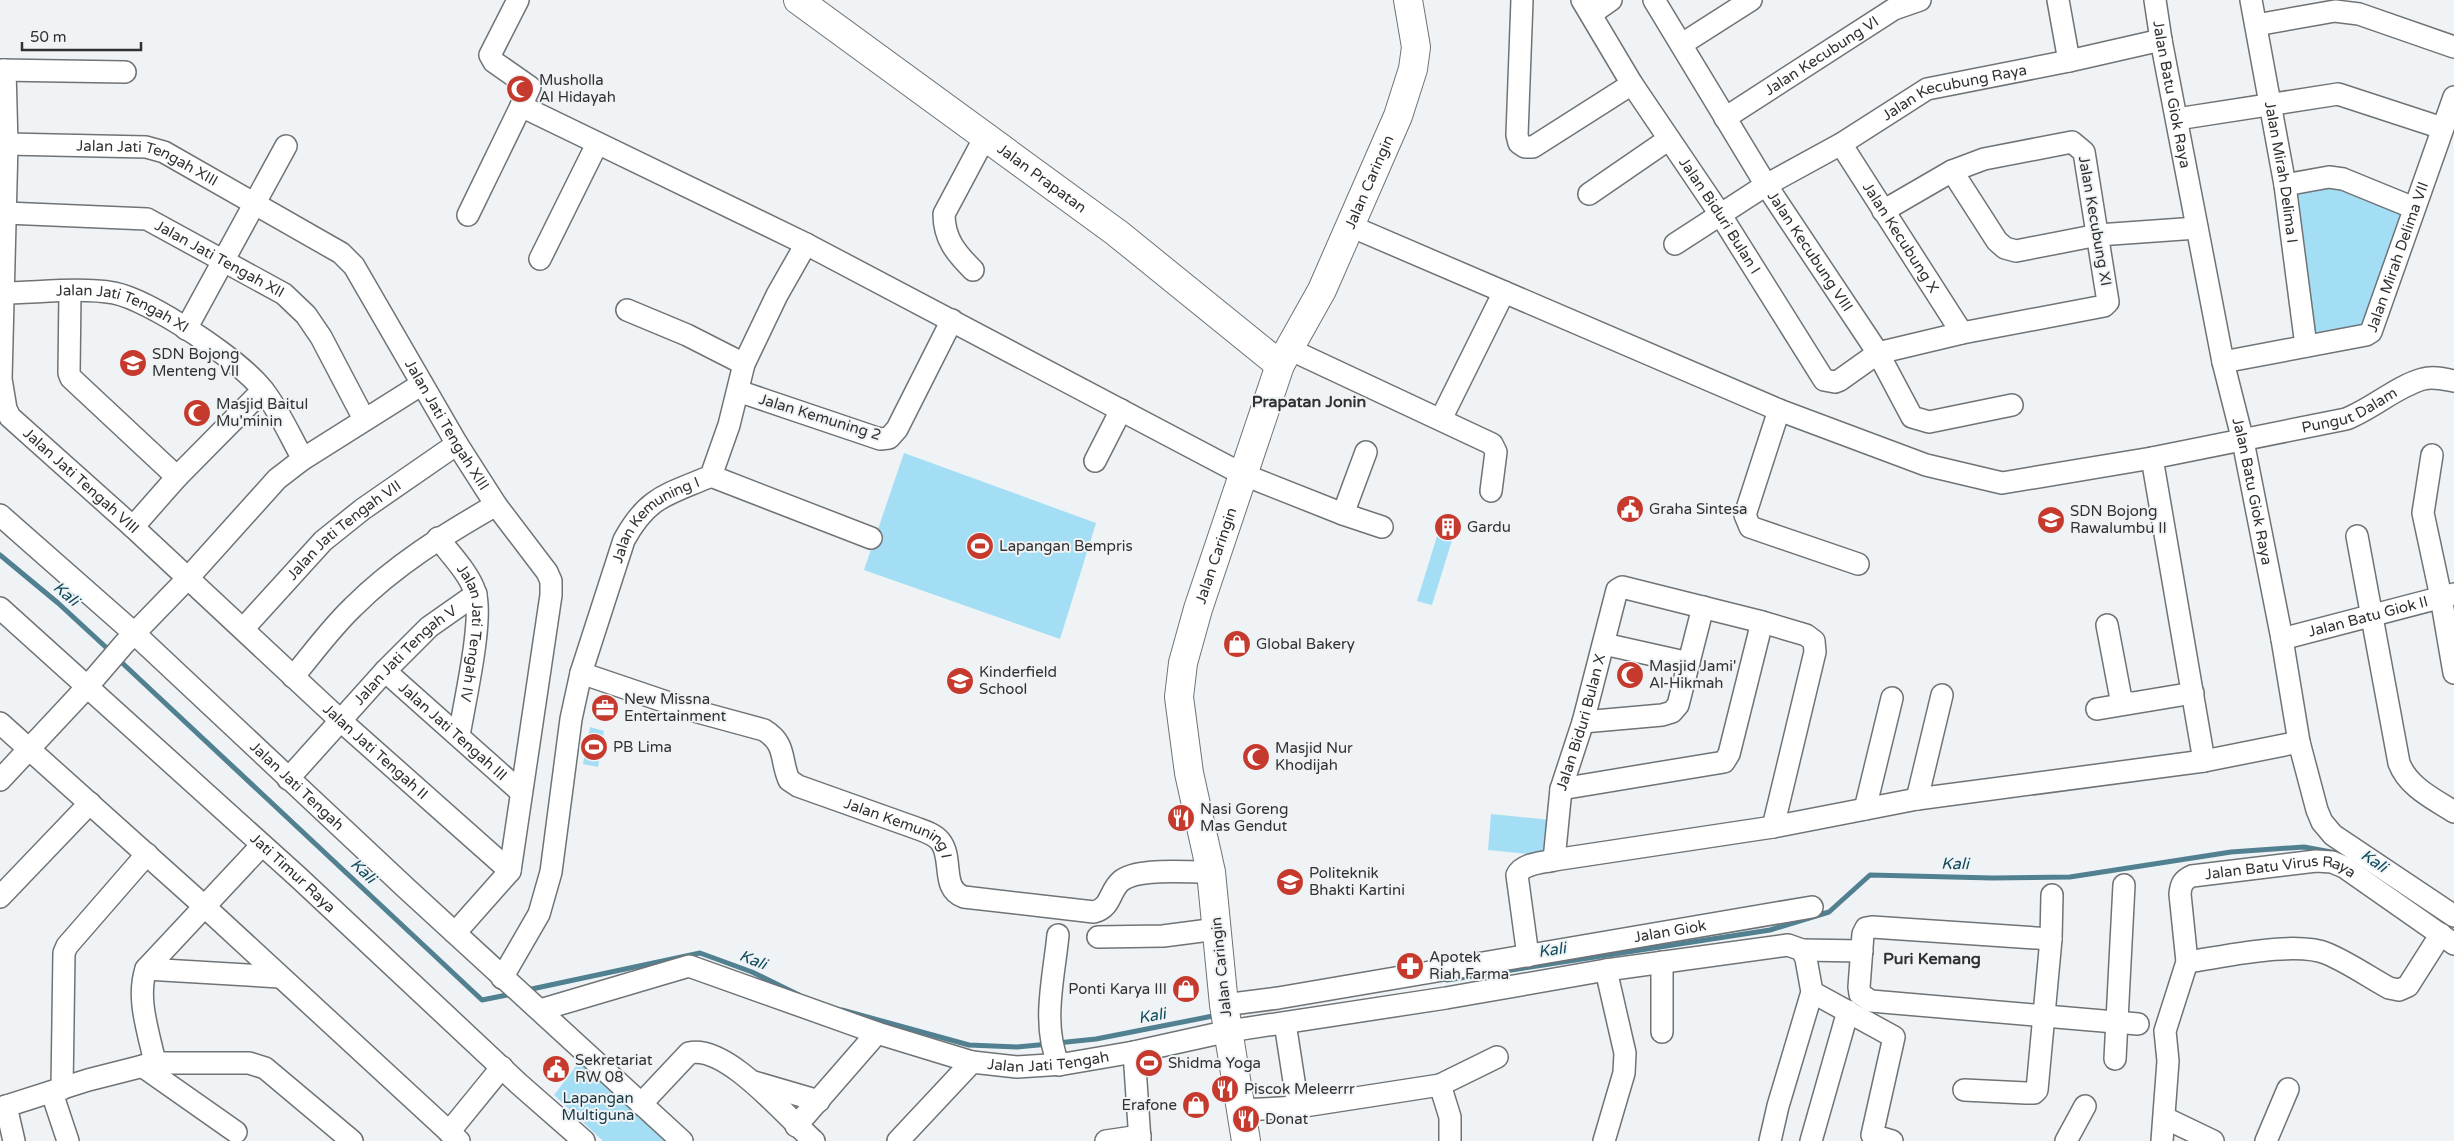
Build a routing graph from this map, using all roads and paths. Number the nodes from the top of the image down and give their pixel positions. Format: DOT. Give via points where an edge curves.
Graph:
graph roads {
  1 [pos="518,0"];
  2 [pos="798,0"];
  3 [pos="1408,0"];
  4 [pos="1522,0"];
  5 [pos="1610,0"];
  6 [pos="1654,0"];
  7 [pos="1751,0"];
  8 [pos="1920,0"];
  9 [pos="2058,0"];
  10 [pos="2155,0"];
  11 [pos="2251,0"];
  12 [pos="1587,7"];
  13 [pos="2256,25"];
  14 [pos="2161,40"];
  15 [pos="1682,44"];
  16 [pos="2454,47"];
  17 [pos="2069,61"];
  18 [pos="2,70"];
  19 [pos="125,72"];
  20 [pos="1632,84"];
  21 [pos="2454,96"];
  22 [pos="2270,104"];
  23 [pos="521,106"];
  24 [pos="1725,118"];
  25 [pos="2177,119"];
  26 [pos="2442,128"];
  27 [pos="985,137"];
  28 [pos="1669,139"];
  29 [pos="7,144"];
  30 [pos="597,144"];
  31 [pos="1841,144"];
  32 [pos="286,146"];
  33 [pos="1952,171"];
  34 [pos="1766,185"];
  35 [pos="2285,185"];
  36 [pos="1589,194"];
  37 [pos="256,203"];
  38 [pos="2414,208"];
  39 [pos="1883,211"];
  40 [pos="6,213"];
  41 [pos="1720,214"];
  42 [pos="468,215"];
  43 [pos="1348,225"];
  44 [pos="2197,228"];
  45 [pos="2098,235"];
  46 [pos="806,244"];
  47 [pos="1675,244"];
  48 [pos="223,259"];
  49 [pos="540,259"];
  50 [pos="973,270"];
  51 [pos="70,292"];
  52 [pos="1504,292"];
  53 [pos="1,293"];
  54 [pos="627,310"];
  55 [pos="952,320"];
  56 [pos="186,328"];
  57 [pos="1962,333"];
  58 [pos="2306,346"];
  59 [pos="1878,353"];
  60 [pos="1284,357"];
  61 [pos="2223,362"];
  62 [pos="744,364"];
  63 [pos="2454,381"];
  64 [pos="422,384"];
  65 [pos="264,390"];
  66 [pos="738,391"];
  67 [pos="2012,405"];
  68 [pos="1121,410"];
  69 [pos="1778,410"];
  70 [pos="364,419"];
  71 [pos="1442,420"];
  72 [pos="2242,441"];
  73 [pos="457,444"];
  74 [pos="1366,452"];
  75 [pos="2432,455"];
  76 [pos="2152,458"];
  77 [pos="303,459"];
  78 [pos="1095,461"];
  79 [pos="1242,474"];
  80 [pos="711,476"];
  81 [pos="177,477"];
  82 [pos="1491,491"];
  83 [pos="496,505"];
  84 [pos="1343,514"];
  85 [pos="0,515"];
  86 [pos="133,526"];
  87 [pos="1382,527"];
  88 [pos="2357,536"];
  89 [pos="438,538"];
  90 [pos="871,538"];
  91 [pos="1858,564"];
  92 [pos="188,578"];
  93 [pos="476,594"];
  94 [pos="2447,596"];
  95 [pos="1703,607"];
  96 [pos="0,608"];
  97 [pos="2373,615"];
  98 [pos="1762,622"];
  99 [pos="2107,625"];
  100 [pos="243,629"];
  101 [pos="129,639"];
  102 [pos="2282,639"];
  103 [pos="1604,644"];
  104 [pos="1689,663"];
  105 [pos="385,671"];
  106 [pos="581,672"];
  107 [pos="2454,674"];
  108 [pos="293,676"];
  109 [pos="92,681"];
  110 [pos="2193,693"];
  111 [pos="1942,694"];
  112 [pos="1892,698"];
  113 [pos="2129,703"];
  114 [pos="2097,709"];
  115 [pos="341,721"];
  116 [pos="1583,722"];
  117 [pos="0,723"];
  118 [pos="459,736"];
  119 [pos="2299,742"];
  120 [pos="29,750"];
  121 [pos="2204,761"];
  122 [pos="288,779"];
  123 [pos="0,780"];
  124 [pos="1561,789"];
  125 [pos="521,792"];
  126 [pos="1917,799"];
  127 [pos="90,803"];
  128 [pos="1865,809"];
  129 [pos="2454,812"];
  130 [pos="1774,827"];
  131 [pos="262,845"];
  132 [pos="147,854"];
  133 [pos="1554,860"];
  134 [pos="510,871"];
  135 [pos="1211,872"];
  136 [pos="2124,885"];
  137 [pos="2052,895"];
  138 [pos="0,897"];
  139 [pos="204,906"];
  140 [pos="1812,907"];
  141 [pos="2454,916"];
  142 [pos="1217,930"];
  143 [pos="455,933"];
  144 [pos="1058,935"];
  145 [pos="1098,937"];
  146 [pos="2051,939"];
  147 [pos="2447,939"];
  148 [pos="1802,950"];
  149 [pos="1862,951"];
  150 [pos="1528,956"];
  151 [pos="1662,962"];
  152 [pos="2187,962"];
  153 [pos="146,969"];
  154 [pos="1606,970"];
  155 [pos="280,977"];
  156 [pos="1812,992"];
  157 [pos="520,993"];
  158 [pos="1848,1011"];
  159 [pos="2044,1017"];
  160 [pos="1226,1018"];
  161 [pos="1285,1023"];
  162 [pos="2116,1023"];
  163 [pos="2138,1024"];
  164 [pos="1662,1032"];
  165 [pos="877,1033"];
  166 [pos="1054,1051"];
  167 [pos="1134,1052"];
  168 [pos="1497,1057"];
  169 [pos="2115,1059"];
  170 [pos="972,1062"];
  171 [pos="148,1064"];
  172 [pos="502,1067"];
  173 [pos="754,1082"];
  174 [pos="1440,1085"];
  175 [pos="2288,1089"];
  176 [pos="1964,1090"];
  177 [pos="57,1091"];
  178 [pos="819,1101"];
  179 [pos="641,1104"];
  180 [pos="2085,1106"];
  181 [pos="3,1107"];
  182 [pos="1298,1108"];
  183 [pos="1242,1110"];
  184 [pos="2165,1118"];
  185 [pos="796,1126"];
  186 [pos="236,1132"];
  187 [pos="454,1136"];
  188 [pos="1140,1139"];
  189 [pos="14,1141"];
  190 [pos="68,1141"];
  191 [pos="352,1141"];
  192 [pos="584,1141"];
  193 [pos="682,1141"];
  194 [pos="814,1141"];
  195 [pos="898,1141"];
  196 [pos="1106,1141"];
  197 [pos="1246,1141"];
  198 [pos="1450,1141"];
  199 [pos="1604,1141"];
  200 [pos="1770,1141"];
  201 [pos="1811,1141"];
  202 [pos="1892,1141"];
  203 [pos="2066,1141"];
  204 [pos="2162,1141"];
  205 [pos="2213,1141"];
  206 [pos="2266,1141"];
  1 -- 23 [label="street" via="490,55 494,62 530,87"];
  2 -- 27 [label="main road, Jalan Prapatan"];
  3 -- 43 [label="main road, Jalan Caringin" via="1416,46 1413,69 1398,116"];
  4 -- 20 [label="street" via="1519,143 1533,147"];
  5 -- 12 [label="street"];
  6 -- 15 [label="street, Jalan Kecubung VIII"];
  7 -- 15 [label="street"];
  8 -- 24 [label="street, Jalan Kecubung VI" via="1894,9"];
  9 -- 17 [label="street"];
  10 -- 14 [label="street, Jalan Batu Giok Raya"];
  11 -- 13 [label="street, Jalan Mirah Delima I"];
  12 -- 20 [label="street, Jalan Biduri Bulan I"];
  13 -- 16 [label="street" via="2344,11"];
  13 -- 22 [label="street, Jalan Mirah Delima I"];
  14 -- 17 [label="street, Jalan Kecubung Raya"];
  14 -- 25 [label="street, Jalan Batu Giok Raya"];
  15 -- 24 [label="street, Jalan Kecubung VIII"];
  17 -- 31 [label="street, Jalan Kecubung Raya" via="1927,88"];
  18 -- 19 [label="street"];
  18 -- 29 [label="street, Jalan Jati Tengah VIII"];
  20 -- 28 [label="street, Jalan Biduri Bulan I"];
  21 -- 26 [label="street, Jalan Mirah Delima VII"];
  22 -- 25 [label="street"];
  22 -- 26 [label="street" via="2338,94"];
  22 -- 35 [label="street, Jalan Mirah Delima I"];
  23 -- 30 [label="street"];
  23 -- 42 [label="street"];
  24 -- 34 [label="street, Jalan Kecubung VIII"];
  25 -- 44 [label="street, Jalan Batu Giok Raya"];
  26 -- 38 [label="street, Jalan Mirah Delima VII"];
  27 -- 50 [label="street" via="944,214 948,242"];
  27 -- 60 [label="main road, Jalan Prapatan"];
  28 -- 36 [label="street"];
  28 -- 41 [label="street, Jalan Biduri Bulan I"];
  29 -- 37 [label="street, Jalan Jati Tengah XIII" via="156,149"];
  29 -- 40 [label="street, Jalan Jati Tengah VIII"];
  30 -- 46 [label="street"];
  30 -- 49 [label="street"];
  31 -- 34 [label="street, Jalan Kecubung Raya"];
  31 -- 39 [label="street, Jalan Kecubung X"];
  32 -- 37 [label="street"];
  33 -- 39 [label="street, Jalan Kecubung XI"];
  33 -- 45 [label="street" via="1997,241 2005,248 2016,251"];
  33 -- 45 [label="street, Jalan Kecubung XI" via="1984,159 2072,142 2084,152"];
  34 -- 41 [label="street, Jalan Kecubung Raya"];
  34 -- 59 [label="street, Jalan Kecubung VIII"];
  35 -- 38 [label="street" via="2329,177 2343,179"];
  35 -- 58 [label="street, Jalan Mirah Delima I"];
  37 -- 48 [label="street"];
  37 -- 64 [label="street, Jalan Jati Tengah XIII" via="341,252 354,266"];
  38 -- 58 [label="street, Jalan Mirah Delima VII" via="2371,332"];
  39 -- 57 [label="street, Jalan Kecubung X"];
  40 -- 48 [label="street, Jalan Jati Tengah XII" via="147,219"];
  40 -- 53 [label="street, Jalan Jati Tengah VIII"];
  41 -- 47 [label="street, Jalan Kecubung Raya"];
  41 -- 59 [label="street, Jalan Biduri Bulan I" via="1824,380 1840,380"];
  43 -- 52 [label="street, Pungut Dalam"];
  43 -- 60 [label="main road, Jalan Caringin" via="1322,290"];
  44 -- 45 [label="street"];
  44 -- 61 [label="street, Jalan Batu Giok Raya"];
  45 -- 57 [label="street, Jalan Kecubung XI" via="2109,296 2104,306"];
  46 -- 55 [label="street"];
  46 -- 62 [label="street, Jalan Kemuning I"];
  48 -- 56 [label="street"];
  48 -- 70 [label="street, Jalan Jati Tengah XII" via="297,304 321,337"];
  51 -- 53 [label="street, Jalan Jati Tengah XI"];
  51 -- 56 [label="street, Jalan Jati Tengah XI" via="116,293"];
  51 -- 81 [label="street" via="71,378"];
  52 -- 69 [label="street, Pungut Dalam"];
  52 -- 71 [label="street"];
  53 -- 86 [label="street, Jalan Jati Tengah VIII" via="1,379 10,417"];
  54 -- 62 [label="street"];
  55 -- 66 [label="street, Jalan Kemuning 2" via="889,438 880,440"];
  55 -- 68 [label="street"];
  56 -- 65 [label="street, Jalan Jati Tengah XI" via="238,363"];
  57 -- 59 [label="street, Jalan Kecubung XI"];
  58 -- 61 [label="street, Jalan Mirah Delima VII"];
  59 -- 67 [label="street, Jalan Kecubung VIII" via="1912,417 1919,420 1929,422"];
  60 -- 71 [label="street"];
  60 -- 79 [label="main road, Jalan Caringin"];
  61 -- 72 [label="street, Jalan Batu Giok Raya"];
  62 -- 66 [label="street, Jalan Kemuning I"];
  63 -- 72 [label="street, Pungut Dalam" via="2423,379 2346,419"];
  64 -- 70 [label="street"];
  64 -- 73 [label="street, Jalan Jati Tengah XIII"];
  65 -- 77 [label="street, Jalan Jati Tengah XI"];
  65 -- 81 [label="street"];
  66 -- 80 [label="street, Jalan Kemuning I"];
  68 -- 78 [label="street"];
  68 -- 79 [label="street"];
  69 -- 76 [label="street, Pungut Dalam" via="1926,466 2002,483"];
  69 -- 91 [label="street" via="1746,521 1750,527"];
  70 -- 77 [label="street"];
  71 -- 82 [label="street" via="1492,444 1496,452"];
  72 -- 76 [label="street, Pungut Dalam"];
  72 -- 102 [label="street, Jalan Batu Giok Raya"];
  73 -- 83 [label="street, Jalan Jati Tengah XIII"];
  73 -- 100 [label="street, Jalan Jati Tengah VII" via="363,508 324,541"];
  74 -- 84 [label="street"];
  75 -- 94 [label="street" via="2423,513"];
  76 -- 110 [label="street"];
  77 -- 92 [label="street" via="266,490"];
  79 -- 84 [label="street"];
  79 -- 135 [label="main road, Jalan Caringin" via="1198,609 1183,663 1179,697 1189,773"];
  80 -- 90 [label="street"];
  80 -- 106 [label="street, Jalan Kemuning I" via="661,497 648,505 634,523 624,540"];
  81 -- 86 [label="street"];
  83 -- 89 [label="street"];
  83 -- 125 [label="street, Jalan Jati Tengah XIII" via="551,581"];
  84 -- 87 [label="street"];
  85 -- 101 [label="street, Jalan Jati Tengah"];
  86 -- 92 [label="street, Jalan Jati Tengah VIII"];
  88 -- 97 [label="street"];
  89 -- 93 [label="street, Jalan Jati Tengah IV"];
  89 -- 108 [label="street" via="402,564 353,607"];
  92 -- 100 [label="street, Jalan Jati Tengah VIII"];
  92 -- 101 [label="street"];
  93 -- 105 [label="street, Jalan Jati Tengah V" via="429,627"];
  93 -- 118 [label="street, Jalan Jati Tengah IV" via="475,637"];
  94 -- 97 [label="street, Jalan Batu Giok II"];
  94 -- 107 [label="street"];
  95 -- 98 [label="street"];
  95 -- 103 [label="street, Jalan Biduri Bulan X" via="1622,587 1617,590"];
  95 -- 104 [label="street"];
  96 -- 109 [label="street, Jati Timur Raya"];
  97 -- 102 [label="street, Jalan Batu Giok II"];
  97 -- 129 [label="street" via="2403,774 2412,784"];
  98 -- 124 [label="street" via="1729,754 1724,762"];
  98 -- 130 [label="street" via="1806,635 1814,641 1815,652"];
  99 -- 113 [label="street" via="2121,699"];
  100 -- 108 [label="street, Jalan Jati Tengah II"];
  101 -- 109 [label="street"];
  101 -- 122 [label="street, Jalan Jati Tengah"];
  102 -- 119 [label="street, Jalan Batu Giok Raya"];
  103 -- 104 [label="street"];
  103 -- 116 [label="street, Jalan Biduri Bulan X"];
  104 -- 116 [label="street" via="1678,705 1672,712"];
  105 -- 115 [label="street, Jalan Jati Tengah V"];
  105 -- 118 [label="street, Jalan Jati Tengah III"];
  106 -- 135 [label="street, Jalan Kemuning I" via="773,735 779,743 789,780 798,786 916,828 941,842 952,888 964,897 1094,912 1108,904 1117,884 1129,876"];
  106 -- 157 [label="street, Jalan Kemuning I" via="570,719 551,872"];
  108 -- 115 [label="street, Jalan Jati Tengah II"];
  109 -- 120 [label="street"];
  109 -- 131 [label="street, Jati Timur Raya"];
  110 -- 113 [label="street"];
  110 -- 121 [label="street"];
  111 -- 126 [label="street"];
  112 -- 128 [label="street"];
  113 -- 114 [label="street"];
  115 -- 122 [label="street, Jalan Jati Tengah V"];
  115 -- 134 [label="street, Jalan Jati Tengah II"];
  116 -- 124 [label="street, Jalan Biduri Bulan X"];
  117 -- 120 [label="street"];
  118 -- 125 [label="street, Jalan Jati Tengah III"];
  119 -- 121 [label="street"];
  119 -- 141 [label="street, Jalan Batu Giok Raya" via="2317,810 2333,835"];
  120 -- 123 [label="street"];
  120 -- 127 [label="street"];
  121 -- 126 [label="street"];
  122 -- 143 [label="street, Jalan Jati Tengah"];
  124 -- 133 [label="street, Jalan Biduri Bulan X"];
  125 -- 134 [label="street, Jalan Jati Tengah XIII"];
  126 -- 128 [label="street"];
  127 -- 132 [label="street"];
  127 -- 138 [label="street"];
  128 -- 130 [label="street"];
  130 -- 133 [label="street"];
  131 -- 139 [label="street"];
  131 -- 172 [label="street, Jati Timur Raya"];
  132 -- 139 [label="street"];
  132 -- 177 [label="street" via="64,952"];
  133 -- 150 [label="street" via="1526,866 1517,875"];
  134 -- 143 [label="street"];
  135 -- 142 [label="main road, Jalan Caringin"];
  136 -- 162 [label="street"];
  137 -- 146 [label="street"];
  139 -- 153 [label="street"];
  139 -- 155 [label="street"];
  140 -- 150 [label="street, Jalan Giok"];
  142 -- 145 [label="street" via="1163,936"];
  142 -- 160 [label="main road, Jalan Caringin"];
  143 -- 157 [label="street, Jalan Jati Tengah"];
  144 -- 166 [label="street" via="1049,1030"];
  146 -- 149 [label="street" via="1872,927 1866,928 1863,934"];
  146 -- 159 [label="street"];
  147 -- 152 [label="street" via="2408,986 2399,990 2389,988 2327,953 2311,949"];
  147 -- 152 [label="street, Jalan Batu Virus Raya" via="2344,868 2332,862 2316,861 2192,876 2184,880 2180,894"];
  148 -- 149 [label="street"];
  148 -- 151 [label="street" via="1788,945"];
  148 -- 156 [label="street"];
  149 -- 159 [label="street" via="1858,987 1860,994 1871,1001"];
  150 -- 160 [label="street, Jalan Giok"];
  151 -- 154 [label="street"];
  151 -- 164 [label="street"];
  152 -- 184 [label="street" via="2165,1031 2168,1061"];
  153 -- 155 [label="street"];
  153 -- 171 [label="street" via="142,995"];
  154 -- 161 [label="street"];
  154 -- 199 [label="street" via="1625,1053 1624,1073"];
  155 -- 187 [label="street"];
  156 -- 158 [label="street"];
  156 -- 200 [label="street"];
  157 -- 165 [label="street" via="689,966"];
  157 -- 179 [label="street, Jalan Jati Tengah"];
  158 -- 201 [label="street"];
  158 -- 202 [label="street" via="1894,1037 1872,1134"];
  159 -- 162 [label="street"];
  159 -- 176 [label="street" via="2037,1090 2034,1093"];
  160 -- 161 [label="street"];
  160 -- 167 [label="street, Jalan Jati Tengah"];
  160 -- 183 [label="main road, Jalan Caringin"];
  161 -- 182 [label="street"];
  162 -- 163 [label="street"];
  162 -- 169 [label="street"];
  165 -- 170 [label="street"];
  165 -- 178 [label="street"];
  166 -- 167 [label="street, Jalan Jati Tengah"];
  166 -- 170 [label="street, Jalan Jati Tengah" via="1017,1067"];
  167 -- 188 [label="street"];
  168 -- 174 [label="street"];
  170 -- 195 [label="street, Jalan Jati Tengah"];
  171 -- 177 [label="street"];
  171 -- 186 [label="street"];
  171 -- 191 [label="street" via="258,1064"];
  172 -- 187 [label="street"];
  172 -- 192 [label="street, Jati Timur Raya"];
  173 -- 178 [label="street"];
  173 -- 179 [label="street" via="708,1053 698,1051 688,1053"];
  173 -- 185 [label="street"];
  174 -- 182 [label="street"];
  174 -- 198 [label="street" via="1450,1117"];
  175 -- 206 [label="street"];
  177 -- 181 [label="street"];
  177 -- 190 [label="street"];
  178 -- 185 [label="street"];
  179 -- 193 [label="street, Jalan Jati Tengah"];
  180 -- 203 [label="street"];
  181 -- 189 [label="street"];
  182 -- 183 [label="street"];
  183 -- 197 [label="main road, Jalan Caringin"];
  184 -- 204 [label="street"];
  184 -- 205 [label="street"];
  185 -- 194 [label="street"];
  188 -- 196 [label="street"];
}
